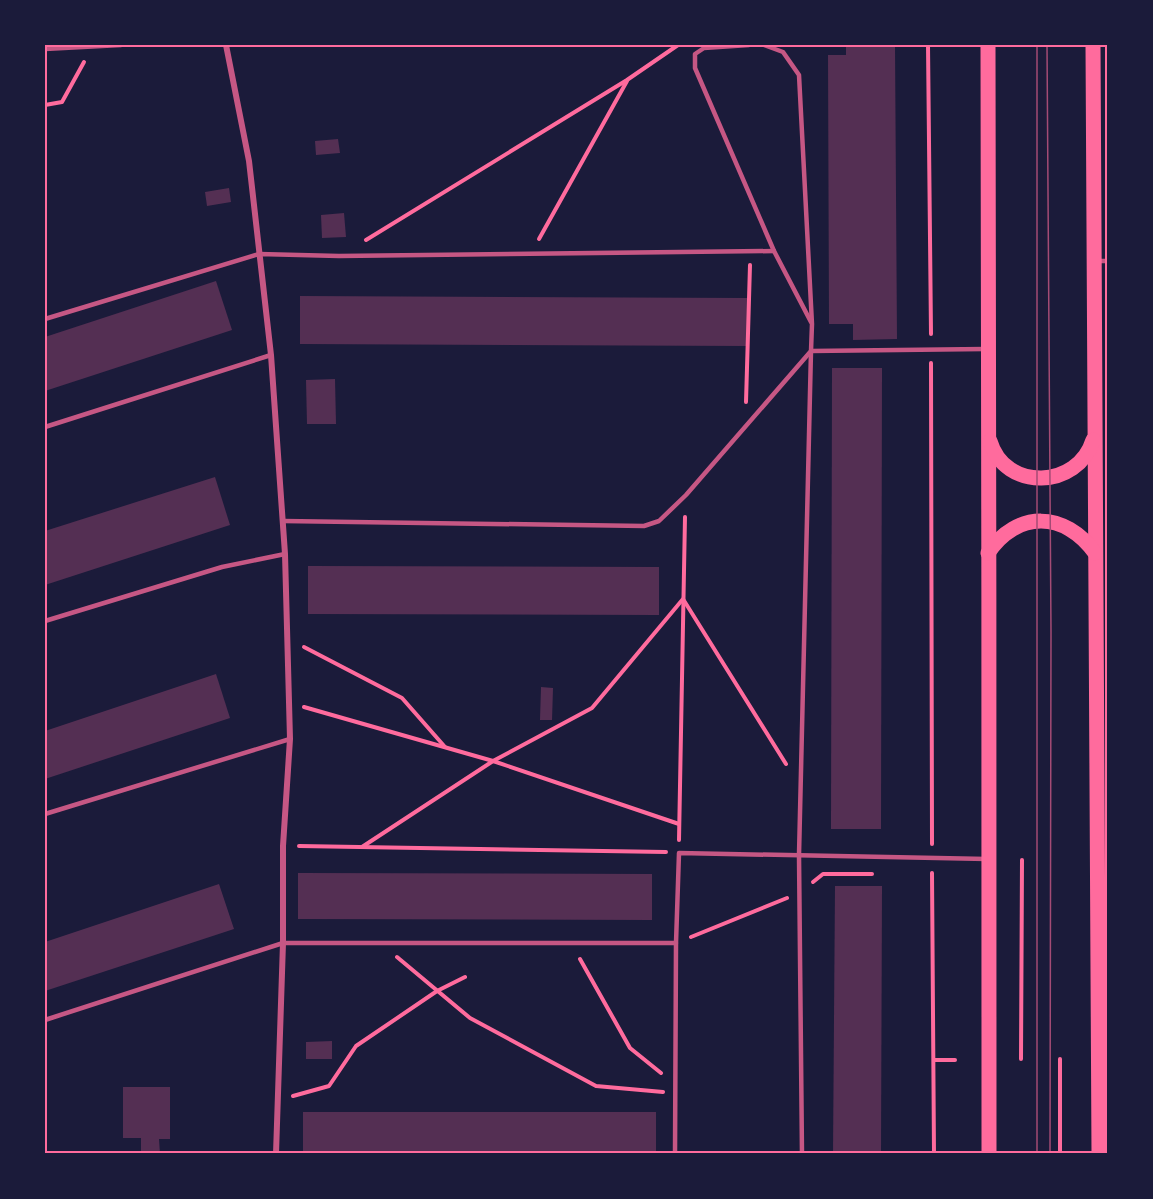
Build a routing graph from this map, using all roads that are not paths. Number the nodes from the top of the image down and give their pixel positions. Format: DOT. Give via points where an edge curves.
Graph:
graph roads {
  1 [pos="121,45"];
  2 [pos="226,45"];
  3 [pos="748,45"];
  4 [pos="764,45"];
  5 [pos="988,45"];
  6 [pos="1093,45"];
  7 [pos="93,46"];
  8 [pos="704,47"];
  9 [pos="45,50"];
  10 [pos="774,251"];
  11 [pos="259,254"];
  12 [pos="1101,261"];
  13 [pos="45,319"];
  14 [pos="812,324"];
  15 [pos="988,349"];
  16 [pos="811,351"];
  17 [pos="271,355"];
  18 [pos="45,427"];
  19 [pos="988,432"];
  20 [pos="1095,436"];
  21 [pos="283,521"];
  22 [pos="988,553"];
  23 [pos="1095,553"];
  24 [pos="285,554"];
  25 [pos="45,621"];
  26 [pos="290,739"];
  27 [pos="45,814"];
  28 [pos="800,855"];
  29 [pos="990,859"];
  30 [pos="1103,936"];
  31 [pos="283,943"];
  32 [pos="676,943"];
  33 [pos="45,1020"];
  34 [pos="276,1154"];
  35 [pos="675,1154"];
  36 [pos="802,1154"];
  37 [pos="989,1154"];
  38 [pos="1099,1154"];
  1 -- 7 [label="lane"];
  2 -- 11 [label="street" via="249,161"];
  3 -- 8 [label="lane"];
  4 -- 14 [label="lane" via="783,52 799,75"];
  5 -- 15 [label="main road"];
  6 -- 12 [label="main road"];
  7 -- 9 [label="lane"];
  8 -- 10 [label="lane" via="695,54 695,68"];
  10 -- 11 [label="lane"];
  10 -- 14 [label="lane"];
  11 -- 13 [label="lane"];
  11 -- 17 [label="street"];
  12 -- 20 [label="main road"];
  14 -- 16 [label="lane"];
  15 -- 16 [label="lane"];
  15 -- 19 [label="main road"];
  16 -- 21 [label="lane" via="686,495 659,521 644,526"];
  16 -- 28 [label="lane"];
  17 -- 18 [label="lane"];
  17 -- 21 [label="street"];
  19 -- 20 [label="main road" via="994,451 1007,466 1043,479 1077,466"];
  19 -- 22 [label="main road"];
  20 -- 23 [label="main road"];
  21 -- 24 [label="street"];
  22 -- 23 [label="main road" via="1011,529 1044,521 1074,530"];
  22 -- 29 [label="main road"];
  23 -- 30 [label="main road"];
  24 -- 25 [label="lane" via="222,567"];
  24 -- 26 [label="street"];
  26 -- 27 [label="lane"];
  26 -- 31 [label="street" via="283,846"];
  28 -- 29 [label="lane"];
  28 -- 32 [label="lane" via="679,852"];
  28 -- 36 [label="lane"];
  29 -- 37 [label="main road"];
  30 -- 38 [label="main road"];
  31 -- 32 [label="lane"];
  31 -- 33 [label="lane"];
  31 -- 34 [label="street"];
  32 -- 35 [label="lane"];
}
